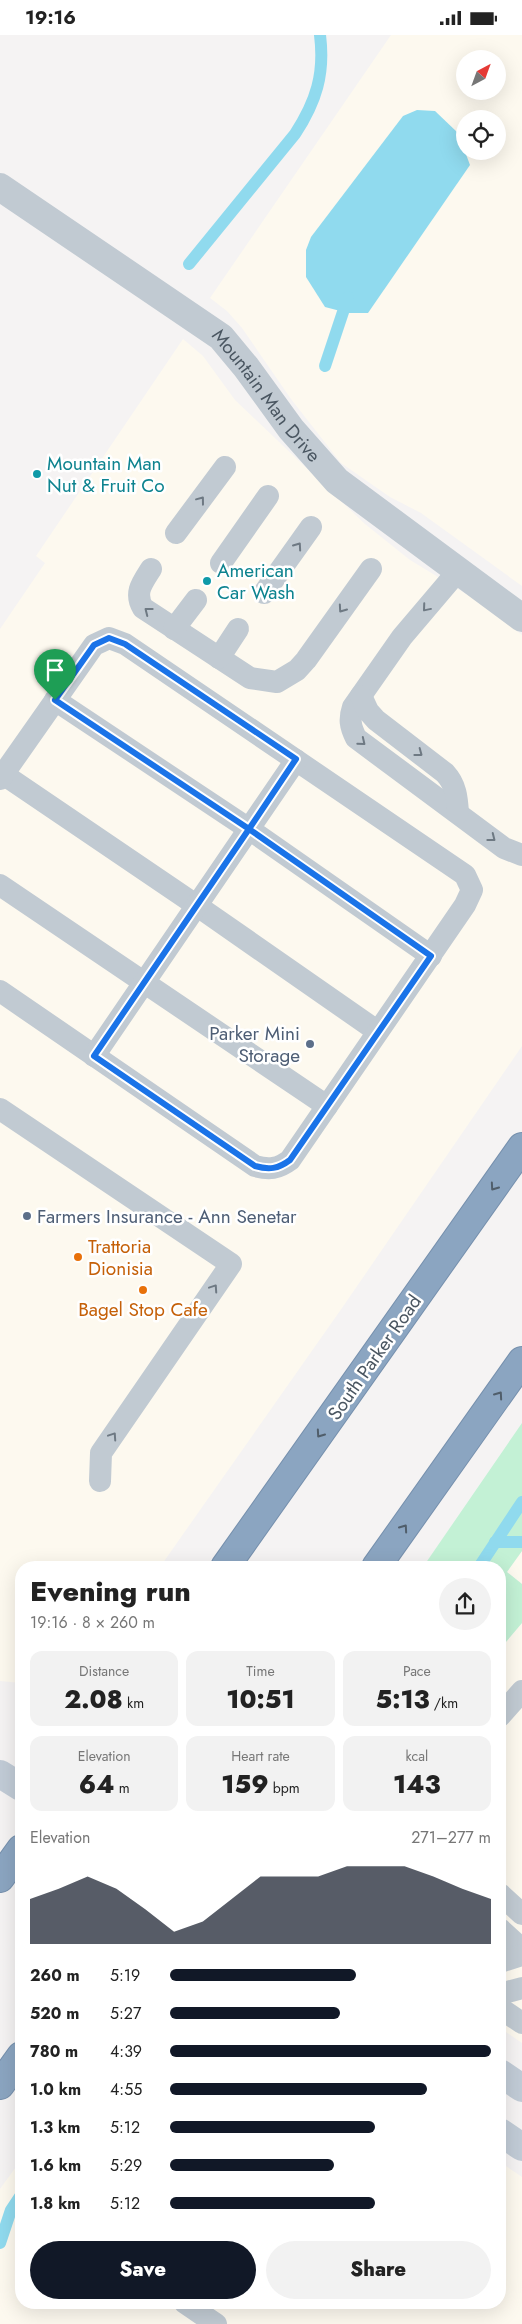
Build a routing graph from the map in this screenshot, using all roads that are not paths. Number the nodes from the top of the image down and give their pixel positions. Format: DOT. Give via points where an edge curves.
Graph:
graph roads {
  1 [pos="0,187"];
  2 [pos="225,467"];
  3 [pos="268,496"];
  4 [pos="311,527"];
  5 [pos="176,533"];
  6 [pos="221,563"];
  7 [pos="151,569"];
  8 [pos="370,569"];
  9 [pos="458,571"];
  10 [pos="264,593"];
  11 [pos="196,600"];
  12 [pos="522,618"];
  13 [pos="174,629"];
  14 [pos="238,629"];
  15 [pos="219,658"];
  16 [pos="55,700"];
  17 [pos="296,759"];
  18 [pos="2,776"];
  19 [pos="249,829"];
  20 [pos="522,855"];
  21 [pos="0,885"];
  22 [pos="196,905"];
  23 [pos="431,956"];
  24 [pos="144,982"];
  25 [pos="0,991"];
  26 [pos="377,1031"];
  27 [pos="94,1056"];
  28 [pos="327,1105"];
  29 [pos="0,1109"];
  30 [pos="522,1147"];
  31 [pos="522,1361"];
  32 [pos="100,1481"];
  33 [pos="229,1561"];
  34 [pos="380,1561"];
  35 [pos="522,1691"];
  36 [pos="506,1709"];
  37 [pos="0,1774"];
  38 [pos="15,1783"];
  39 [pos="15,1857"];
  40 [pos="0,1878"];
  41 [pos="506,1899"];
  42 [pos="522,1914"];
  43 [pos="506,1935"];
  44 [pos="522,1949"];
  45 [pos="522,1955"];
  46 [pos="506,1960"];
  47 [pos="522,1988"];
  48 [pos="506,1992"];
  49 [pos="506,2012"];
  50 [pos="522,2023"];
  51 [pos="15,2064"];
  52 [pos="506,2077"];
  53 [pos="0,2085"];
  54 [pos="522,2087"];
  55 [pos="506,2136"];
  56 [pos="522,2147"];
  57 [pos="194,2309"];
  58 [pos="216,2324"];
  1 -- 9 [label="street, Mountain Man Drive" via="221,337 291,429 337,481"];
  5 -- 2 [label="lane, one-way"];
  3 -- 6 [label="lane"];
  10 -- 4 [label="lane, one-way"];
  13 -- 7 [label="lane, one-way" via="138,601 142,583"];
  8 -- 15 [label="lane, one-way" via="306,660 287,677 276,682 250,678"];
  9 -- 12 [label="street, Mountain Man Drive"];
  9 -- 20 [label="lane, one-way" via="402,637 353,707 351,728 356,738 504,848"];
  11 -- 13 [label="lane"];
  13 -- 15 [label="lane"];
  14 -- 15 [label="lane"];
  16 -- 17 [label="lane" via="94,645 109,638 125,644"];
  16 -- 18 [label="lane"];
  16 -- 19 [label="lane"];
  17 -- 19 [label="lane"];
  17 -- 23 [label="lane" via="465,875 472,890 469,898"];
  18 -- 22 [label="lane"];
  19 -- 22 [label="lane"];
  19 -- 23 [label="lane"];
  21 -- 24 [label="lane"];
  22 -- 24 [label="lane"];
  22 -- 26 [label="lane"];
  23 -- 26 [label="lane"];
  24 -- 27 [label="lane"];
  24 -- 28 [label="lane"];
  25 -- 27 [label="lane"];
  26 -- 28 [label="lane"];
  27 -- 28 [label="lane" via="255,1166 267,1169 281,1167 290,1160"];
  32 -- 29 [label="lane, one-way" via="101,1453 231,1264"];
  30 -- 33 [label="highway, South Parker Road, one-way"];
  34 -- 31 [label="highway, one-way"];
  35 -- 36 [label="lane"];
  37 -- 38 [label="street"];
  39 -- 40 [label="highway"];
  41 -- 42 [label="lane"];
  43 -- 44 [label="lane"];
  45 -- 46 [label="lane"];
  47 -- 48 [label="lane"];
  49 -- 50 [label="lane"];
  51 -- 53 [label="highway"];
  52 -- 54 [label="street"];
  55 -- 56 [label="street"];
  57 -- 58 [label="lane"];
}
